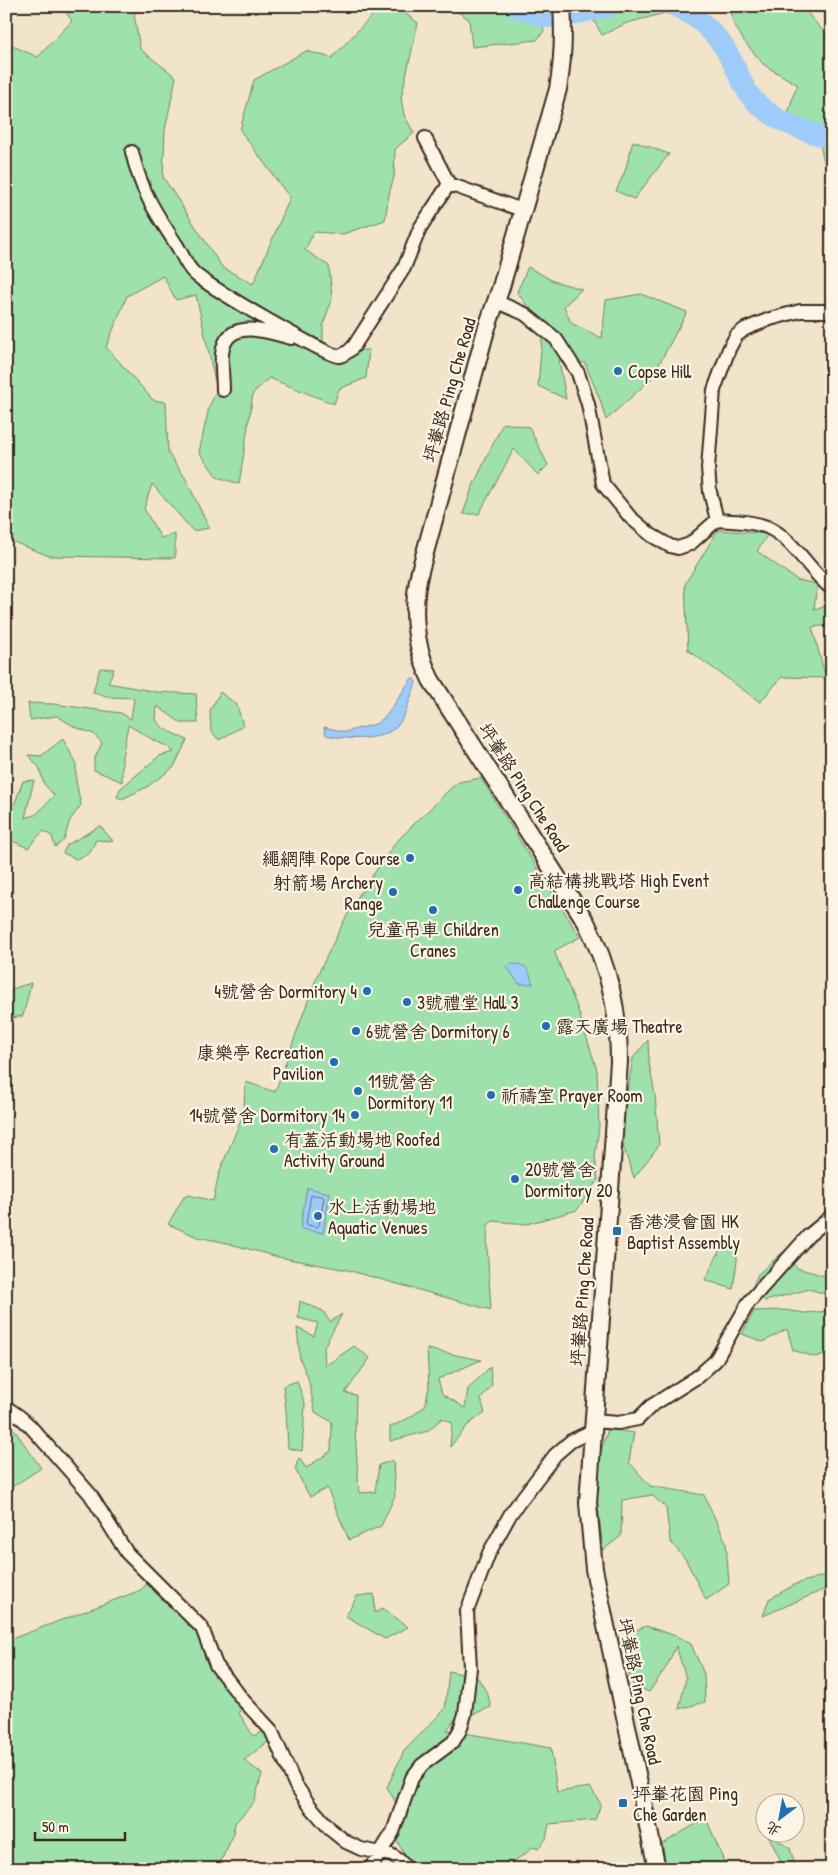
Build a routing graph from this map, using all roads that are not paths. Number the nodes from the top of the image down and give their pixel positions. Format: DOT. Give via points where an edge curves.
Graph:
graph roads {
  1 [pos="562,6"];
  2 [pos="425,138"];
  3 [pos="132,152"];
  4 [pos="449,184"];
  5 [pos="522,210"];
  6 [pos="495,301"];
  7 [pos="832,312"];
  8 [pos="305,342"];
  9 [pos="223,390"];
  10 [pos="717,520"];
  11 [pos="832,589"];
  12 [pos="832,1216"];
  13 [pos="6,1407"];
  14 [pos="592,1426"];
  15 [pos="379,1853"];
  16 [pos="370,1869"];
  17 [pos="407,1869"];
  18 [pos="657,1869"];
  1 -- 5 [label="street, 坪輋路 Ping Che Road" via="564,35 558,89"];
  2 -- 4 [label="street"];
  3 -- 8 [label="street" via="137,177 153,211 194,273"];
  4 -- 5 [label="street"];
  4 -- 8 [label="street" via="420,228 404,268 354,346 346,354 338,356"];
  5 -- 6 [label="street, 坪輋路 Ping Che Road"];
  6 -- 10 [label="street" via="525,314 556,339 578,373 588,404 602,484 630,517 651,535 678,548 690,544"];
  6 -- 14 [label="street, 坪輋路 Ping Che Road" via="420,571 415,593 415,624 420,653 431,680 586,922 600,950 614,995 619,1062"];
  7 -- 10 [label="street" via="800,312 770,319 736,336 714,390 708,468"];
  8 -- 9 [label="street" via="256,329 234,332 223,348"];
  10 -- 11 [label="street" via="767,527"];
  12 -- 14 [label="street" via="808,1236 749,1302 715,1361 697,1377 638,1418"];
  13 -- 15 [label="street" via="30,1426 90,1494 127,1553 202,1628 216,1665 271,1730 295,1784 310,1806 338,1836 361,1849"];
  14 -- 15 [label="street" via="555,1455 511,1513 489,1553 468,1611 470,1668 460,1730 453,1742 422,1765 412,1778 393,1832"];
  14 -- 18 [label="street, 坪輋路 Ping Che Road" via="588,1503 594,1569"];
  15 -- 16 [label="street"];
  15 -- 17 [label="street" via="395,1857"];
}
